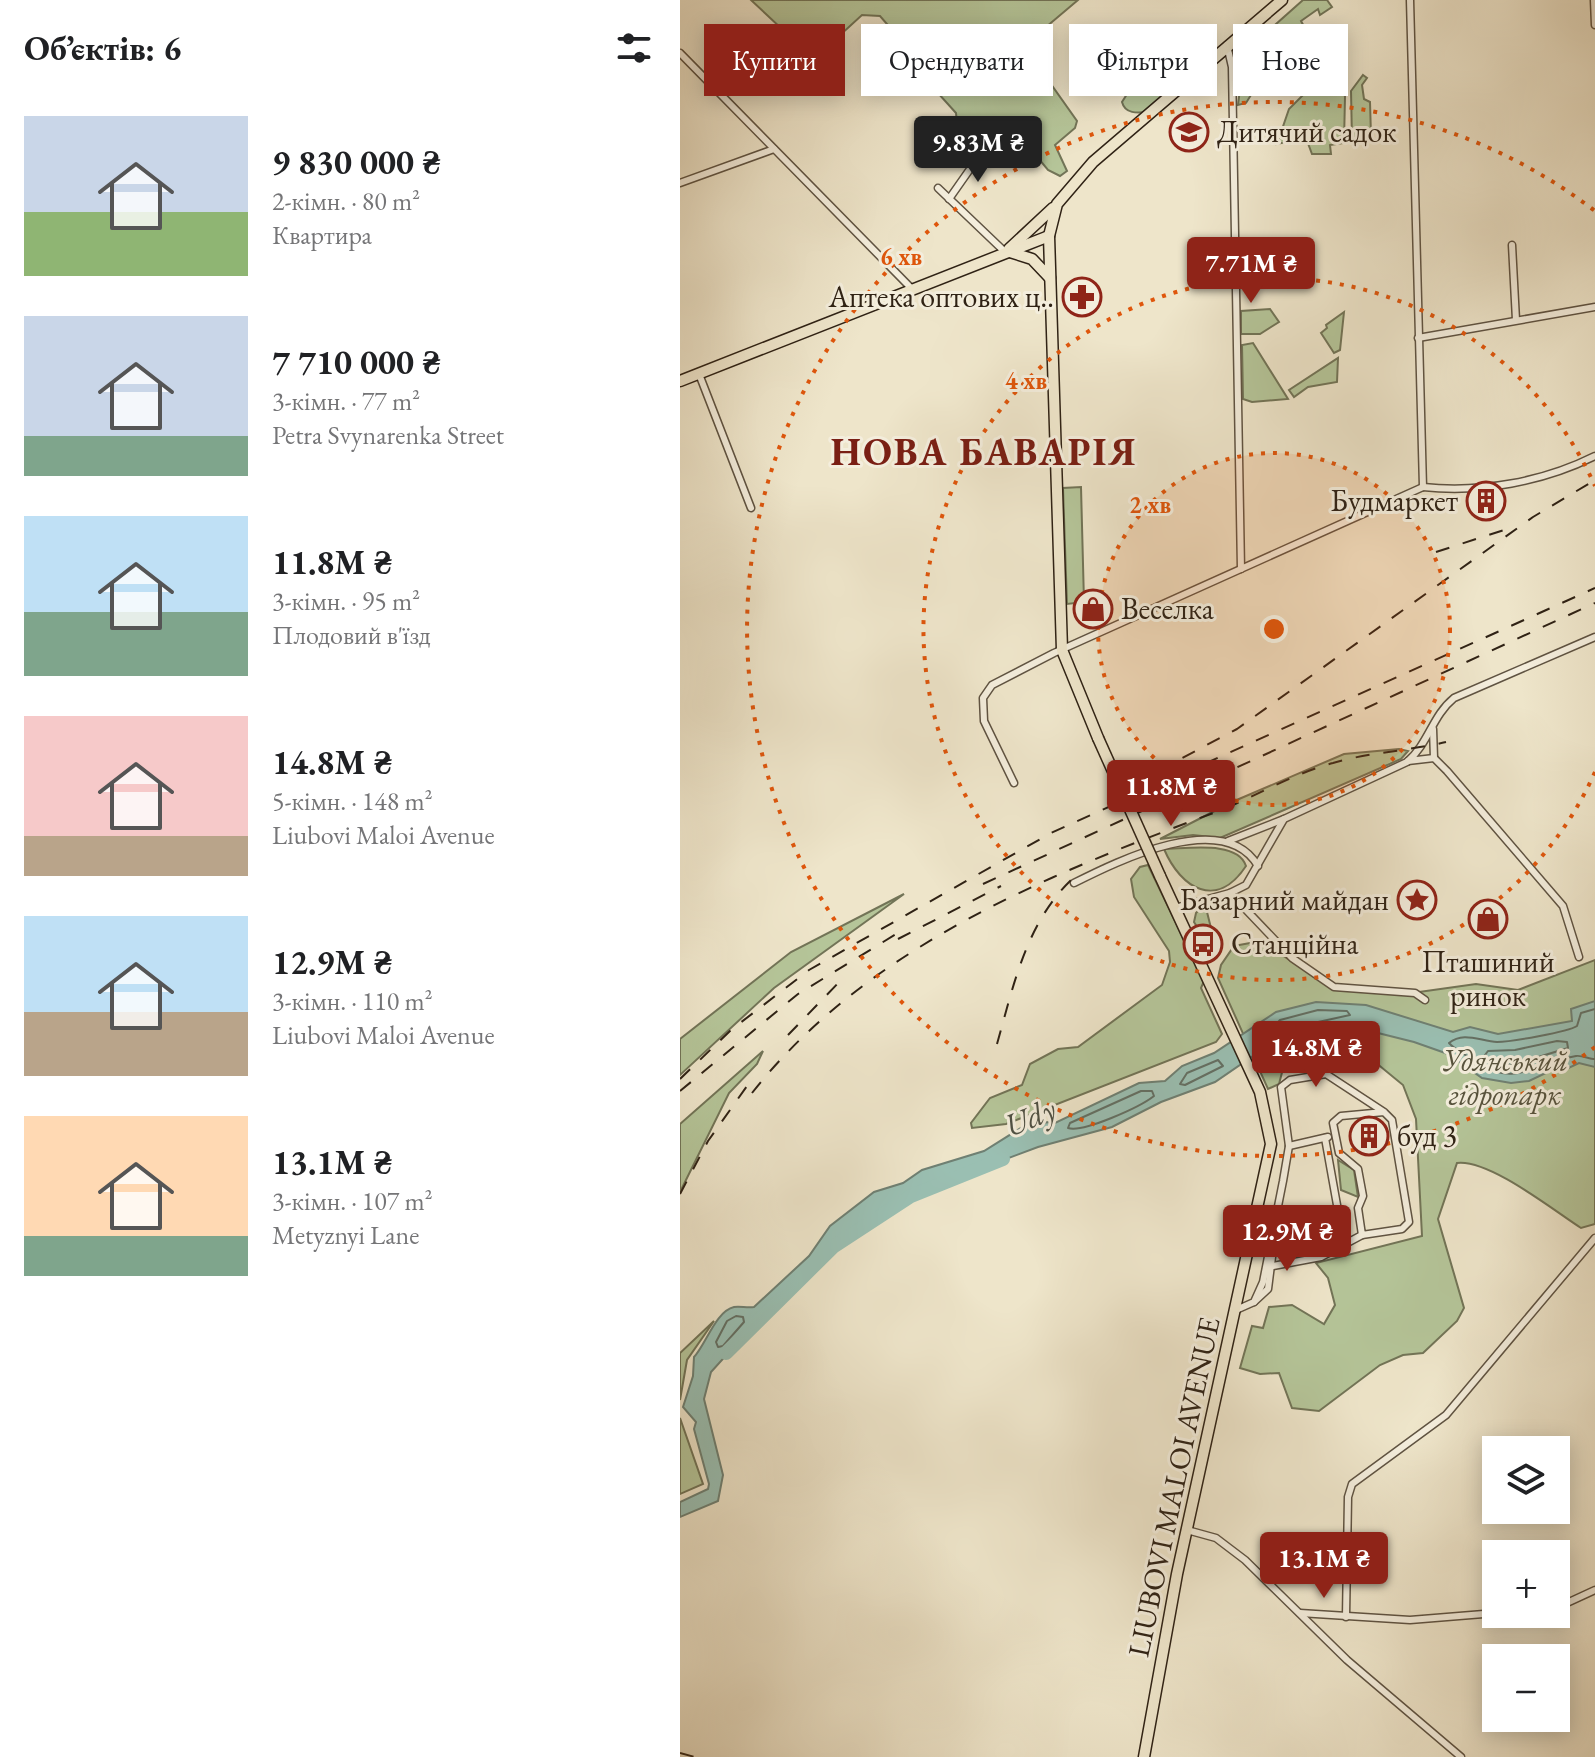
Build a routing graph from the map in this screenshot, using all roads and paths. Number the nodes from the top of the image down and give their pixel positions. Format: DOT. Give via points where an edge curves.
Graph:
graph roads {
  1 [pos="1282,0"];
  2 [pos="1410,0"];
  3 [pos="1594,0"];
  4 [pos="1595,25"];
  5 [pos="1227,44"];
  6 [pos="680,53"];
  7 [pos="774,149"];
  8 [pos="982,152"];
  9 [pos="680,183"];
  10 [pos="938,188"];
  11 [pos="949,199"];
  12 [pos="1057,204"];
  13 [pos="1049,236"];
  14 [pos="1512,245"];
  15 [pos="1005,252"];
  16 [pos="1050,278"];
  17 [pos="913,290"];
  18 [pos="1595,307"];
  19 [pos="1516,320"];
  20 [pos="1418,338"];
  21 [pos="699,374"];
  22 [pos="680,381"];
  23 [pos="1595,456"];
  24 [pos="1423,487"];
  25 [pos="751,508"];
  26 [pos="1241,569"];
  27 [pos="1595,637"];
  28 [pos="1062,650"];
  29 [pos="1433,729"];
  30 [pos="1434,758"];
  31 [pos="1407,762"];
  32 [pos="1014,783"];
  33 [pos="1284,819"];
  34 [pos="1226,842"];
  35 [pos="1258,866"];
  36 [pos="1074,883"];
  37 [pos="1230,893"];
  38 [pos="1175,908"];
  39 [pos="1579,957"];
  40 [pos="1425,1000"];
  41 [pos="1384,1112"];
  42 [pos="1336,1135"];
  43 [pos="1325,1138"];
  44 [pos="1289,1146"];
  45 [pos="1275,1222"];
  46 [pos="1362,1235"];
  47 [pos="1595,1238"];
  48 [pos="1344,1244"];
  49 [pos="1273,1266"];
  50 [pos="1254,1302"];
  51 [pos="1236,1310"];
  52 [pos="1187,1530"];
  53 [pos="1595,1590"];
  54 [pos="1570,1602"];
  55 [pos="1300,1613"];
  56 [pos="1482,1614"];
  57 [pos="1346,1617"];
  58 [pos="1144,1757"];
  59 [pos="1461,1757"];
  1 -- 5 [label="main road"];
  2 -- 20 [label="street"];
  3 -- 4 [label="street"];
  5 -- 12 [label="main road" via="1093,162"];
  5 -- 26 [label="street" via="1232,67"];
  6 -- 7 [label="street"];
  7 -- 9 [label="street"];
  7 -- 17 [label="street"];
  8 -- 11 [label="street"];
  10 -- 11 [label="street"];
  11 -- 15 [label="street"];
  12 -- 13 [label="main road"];
  12 -- 15 [label="main road"];
  13 -- 15 [label="main road"];
  13 -- 16 [label="main road"];
  14 -- 19 [label="street"];
  15 -- 16 [label="main road" via="1023,254"];
  15 -- 17 [label="main road"];
  16 -- 28 [label="main road"];
  17 -- 21 [label="main road"];
  18 -- 19 [label="street"];
  19 -- 20 [label="street"];
  20 -- 24 [label="street"];
  21 -- 22 [label="main road"];
  21 -- 25 [label="street"];
  23 -- 24 [label="street" via="1565,471 1492,486"];
  24 -- 26 [label="street"];
  26 -- 28 [label="street"];
  27 -- 29 [label="street" via="1454,698 1439,711"];
  28 -- 32 [label="street" via="992,685 983,698 984,721"];
  28 -- 38 [label="main road, LIUBOVI MALOI AVENUE, bridge"];
  29 -- 30 [label="street"];
  29 -- 31 [label="street"];
  30 -- 31 [label="street"];
  30 -- 39 [label="street" via="1567,912"];
  31 -- 33 [label="street"];
  33 -- 34 [label="street"];
  33 -- 35 [label="street"];
  34 -- 35 [label="street" via="1243,848"];
  34 -- 36 [label="street" via="1166,844"];
  35 -- 37 [label="street" via="1246,885"];
  37 -- 38 [label="street"];
  37 -- 40 [label="street" via="1297,962 1334,987 1415,993"];
  38 -- 51 [label="main road, LIUBOVI MALOI AVENUE" via="1268,1119 1270,1157"];
  41 -- 42 [label="street" via="1341,1116 1333,1123"];
  41 -- 44 [label="street" via="1326,1074 1290,1080 1281,1087"];
  41 -- 46 [label="street" via="1392,1120 1409,1222 1402,1229"];
  42 -- 43 [label="street"];
  42 -- 46 [label="street" via="1339,1153 1358,1169"];
  43 -- 44 [label="street"];
  43 -- 48 [label="street"];
  44 -- 45 [label="street"];
  45 -- 49 [label="street"];
  45 -- 50 [label="street"];
  46 -- 48 [label="street"];
  47 -- 57 [label="street" via="1446,1415 1352,1484"];
  48 -- 49 [label="street" via="1321,1257"];
  49 -- 50 [label="street" via="1268,1289"];
  50 -- 51 [label="street"];
  51 -- 52 [label="main road, LIUBOVI MALOI AVENUE"];
  52 -- 55 [label="street" via="1216,1538"];
  52 -- 58 [label="main road, LIUBOVI MALOI AVENUE"];
  53 -- 54 [label="street"];
  55 -- 57 [label="street"];
  55 -- 59 [label="street"];
  56 -- 57 [label="street" via="1410,1620"];
}
